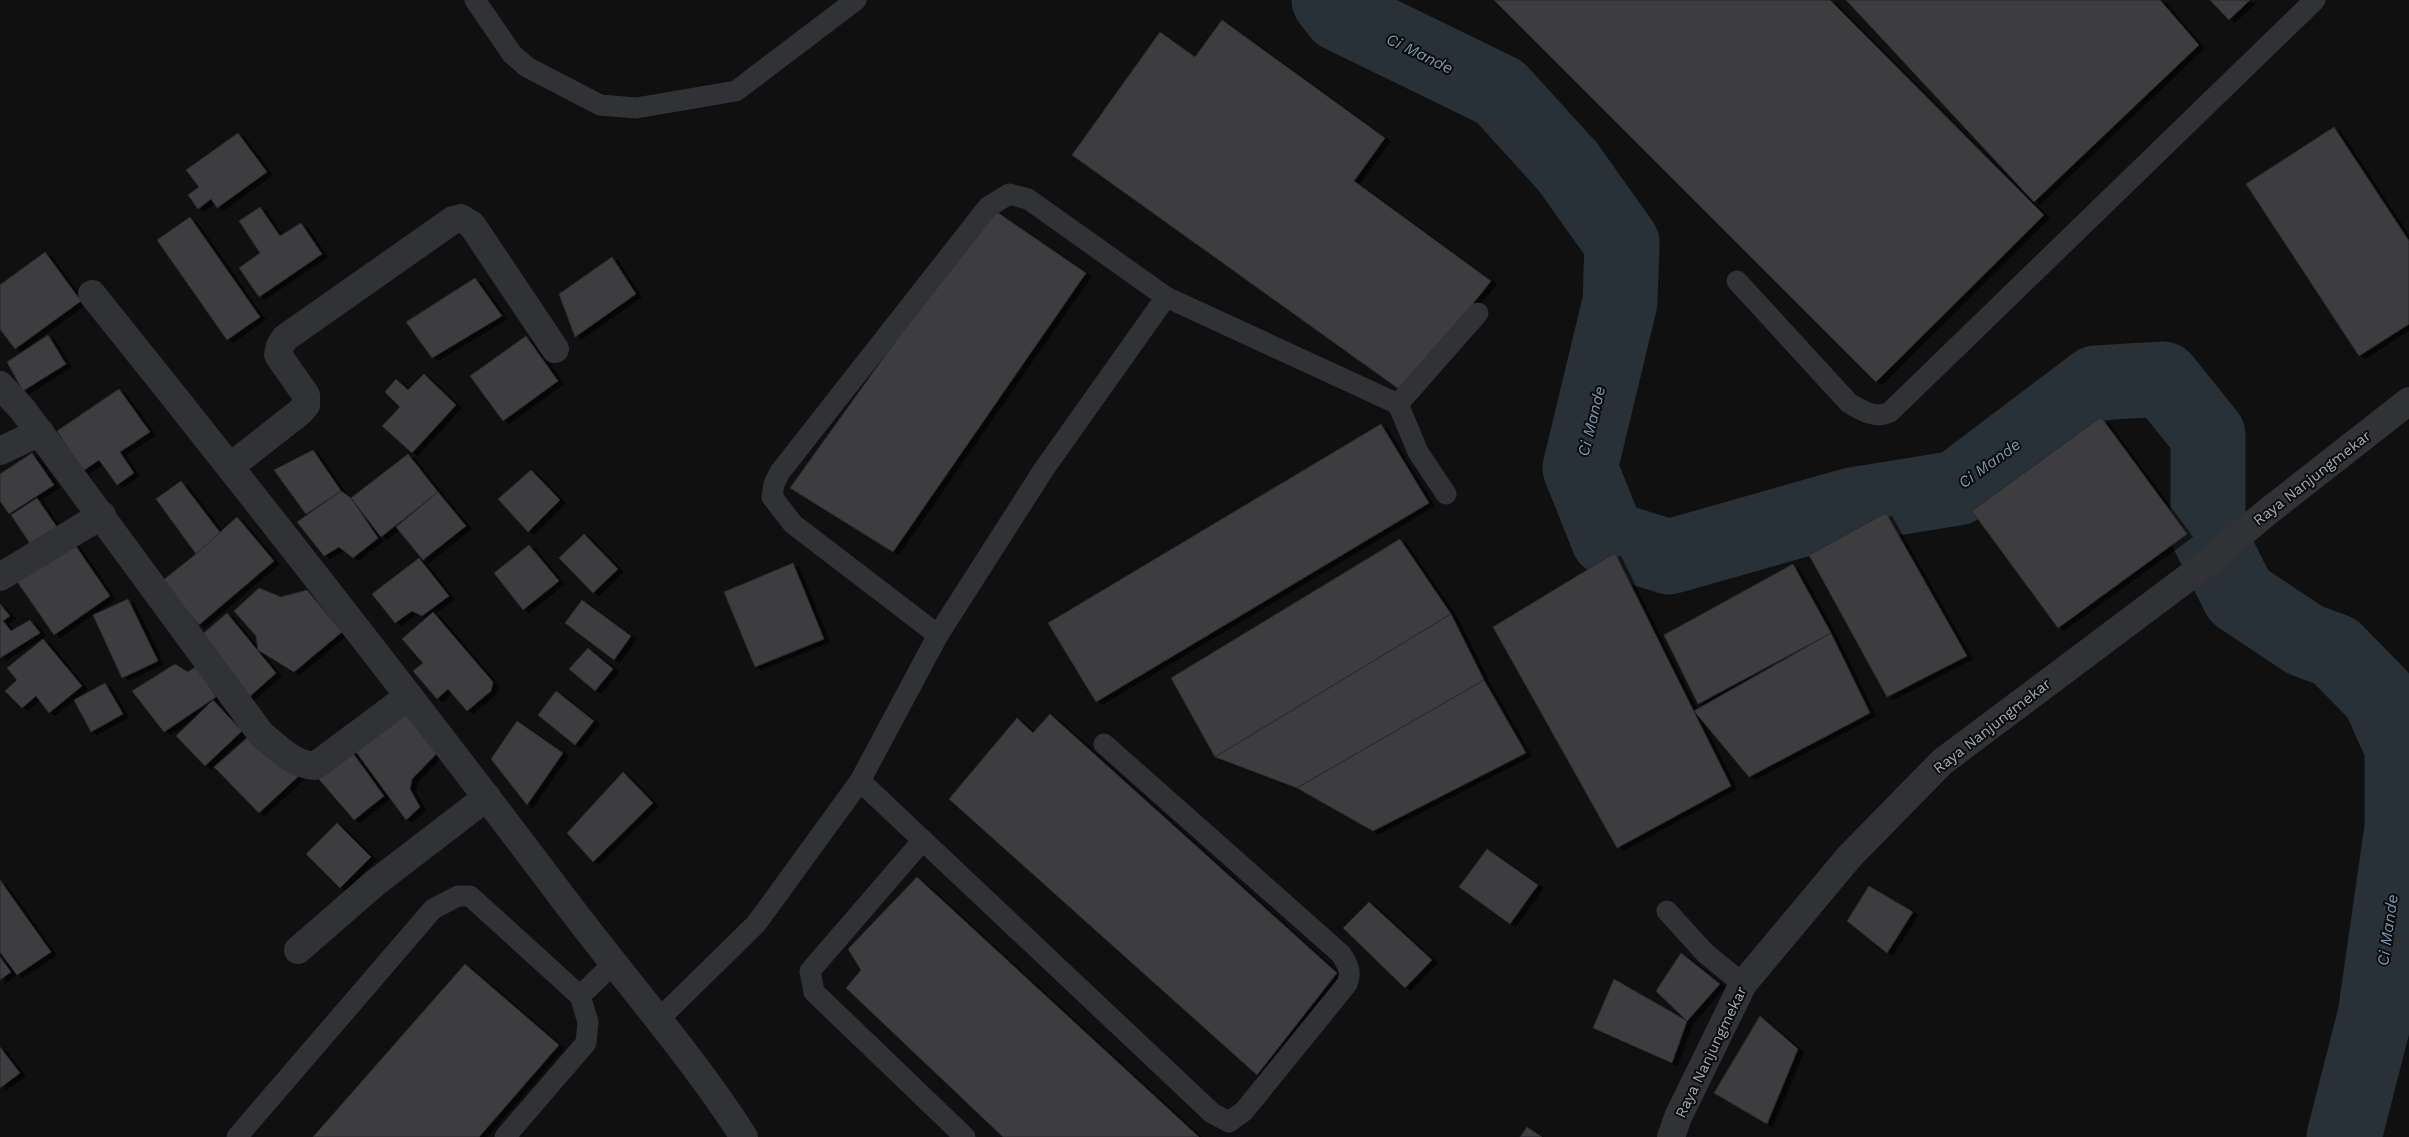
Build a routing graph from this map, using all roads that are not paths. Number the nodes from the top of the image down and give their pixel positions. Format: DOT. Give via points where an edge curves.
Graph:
graph roads {
  1 [pos="475,0"];
  2 [pos="856,0"];
  3 [pos="2314,0"];
  4 [pos="1737,281"];
  5 [pos="92,294"];
  6 [pos="1166,297"];
  7 [pos="1478,313"];
  8 [pos="555,349"];
  9 [pos="0,385"];
  10 [pos="2409,401"];
  11 [pos="1398,404"];
  12 [pos="40,432"];
  13 [pos="0,451"];
  14 [pos="231,466"];
  15 [pos="1446,494"];
  16 [pos="102,515"];
  17 [pos="0,577"];
  18 [pos="938,634"];
  19 [pos="409,696"];
  20 [pos="1104,744"];
  21 [pos="860,781"];
  22 [pos="487,797"];
  23 [pos="923,840"];
  24 [pos="1667,912"];
  25 [pos="298,950"];
  26 [pos="613,964"];
  27 [pos="1743,984"];
  28 [pos="580,996"];
  29 [pos="659,1018"];
  30 [pos="237,1137"];
  31 [pos="505,1137"];
  32 [pos="744,1137"];
  33 [pos="965,1137"];
  34 [pos="1671,1137"];
  1 -- 2 [label="lane" via="512,54 527,67 600,105 636,108 736,90"];
  3 -- 4 [label="lane" via="1890,412 1881,416 1849,403"];
  5 -- 14 [label="street"];
  6 -- 11 [label="lane"];
  6 -- 18 [label="lane" via="1044,469"];
  6 -- 18 [label="lane" via="1028,199 1009,194 988,207 780,472 772,498 782,514"];
  7 -- 11 [label="lane"];
  8 -- 14 [label="street" via="472,225 461,218 453,220 285,338 278,354 306,395 306,405"];
  9 -- 12 [label="street"];
  10 -- 27 [label="street, Raya Nanjungmekar" via="2198,570 1942,762 1849,857"];
  11 -- 15 [label="lane" via="1418,452"];
  12 -- 13 [label="street"];
  12 -- 16 [label="street"];
  14 -- 19 [label="street"];
  16 -- 17 [label="street"];
  16 -- 19 [label="street" via="261,734 291,759 302,765 315,766"];
  18 -- 21 [label="lane"];
  19 -- 22 [label="street"];
  20 -- 23 [label="lane" via="1341,954 1348,964 1350,976 1339,995 1244,1111 1229,1122 1212,1112"];
  21 -- 23 [label="lane"];
  21 -- 29 [label="lane" via="756,924"];
  22 -- 25 [label="street" via="375,883"];
  22 -- 26 [label="street"];
  23 -- 33 [label="lane" via="810,971 814,992"];
  24 -- 27 [label="lane" via="1701,949"];
  26 -- 28 [label="lane"];
  26 -- 29 [label="street"];
  27 -- 34 [label="street, Raya Nanjungmekar"];
  28 -- 30 [label="lane" via="470,896 458,896 433,908"];
  28 -- 31 [label="lane" via="588,1022 586,1043"];
  29 -- 32 [label="street" via="711,1086"];
}
